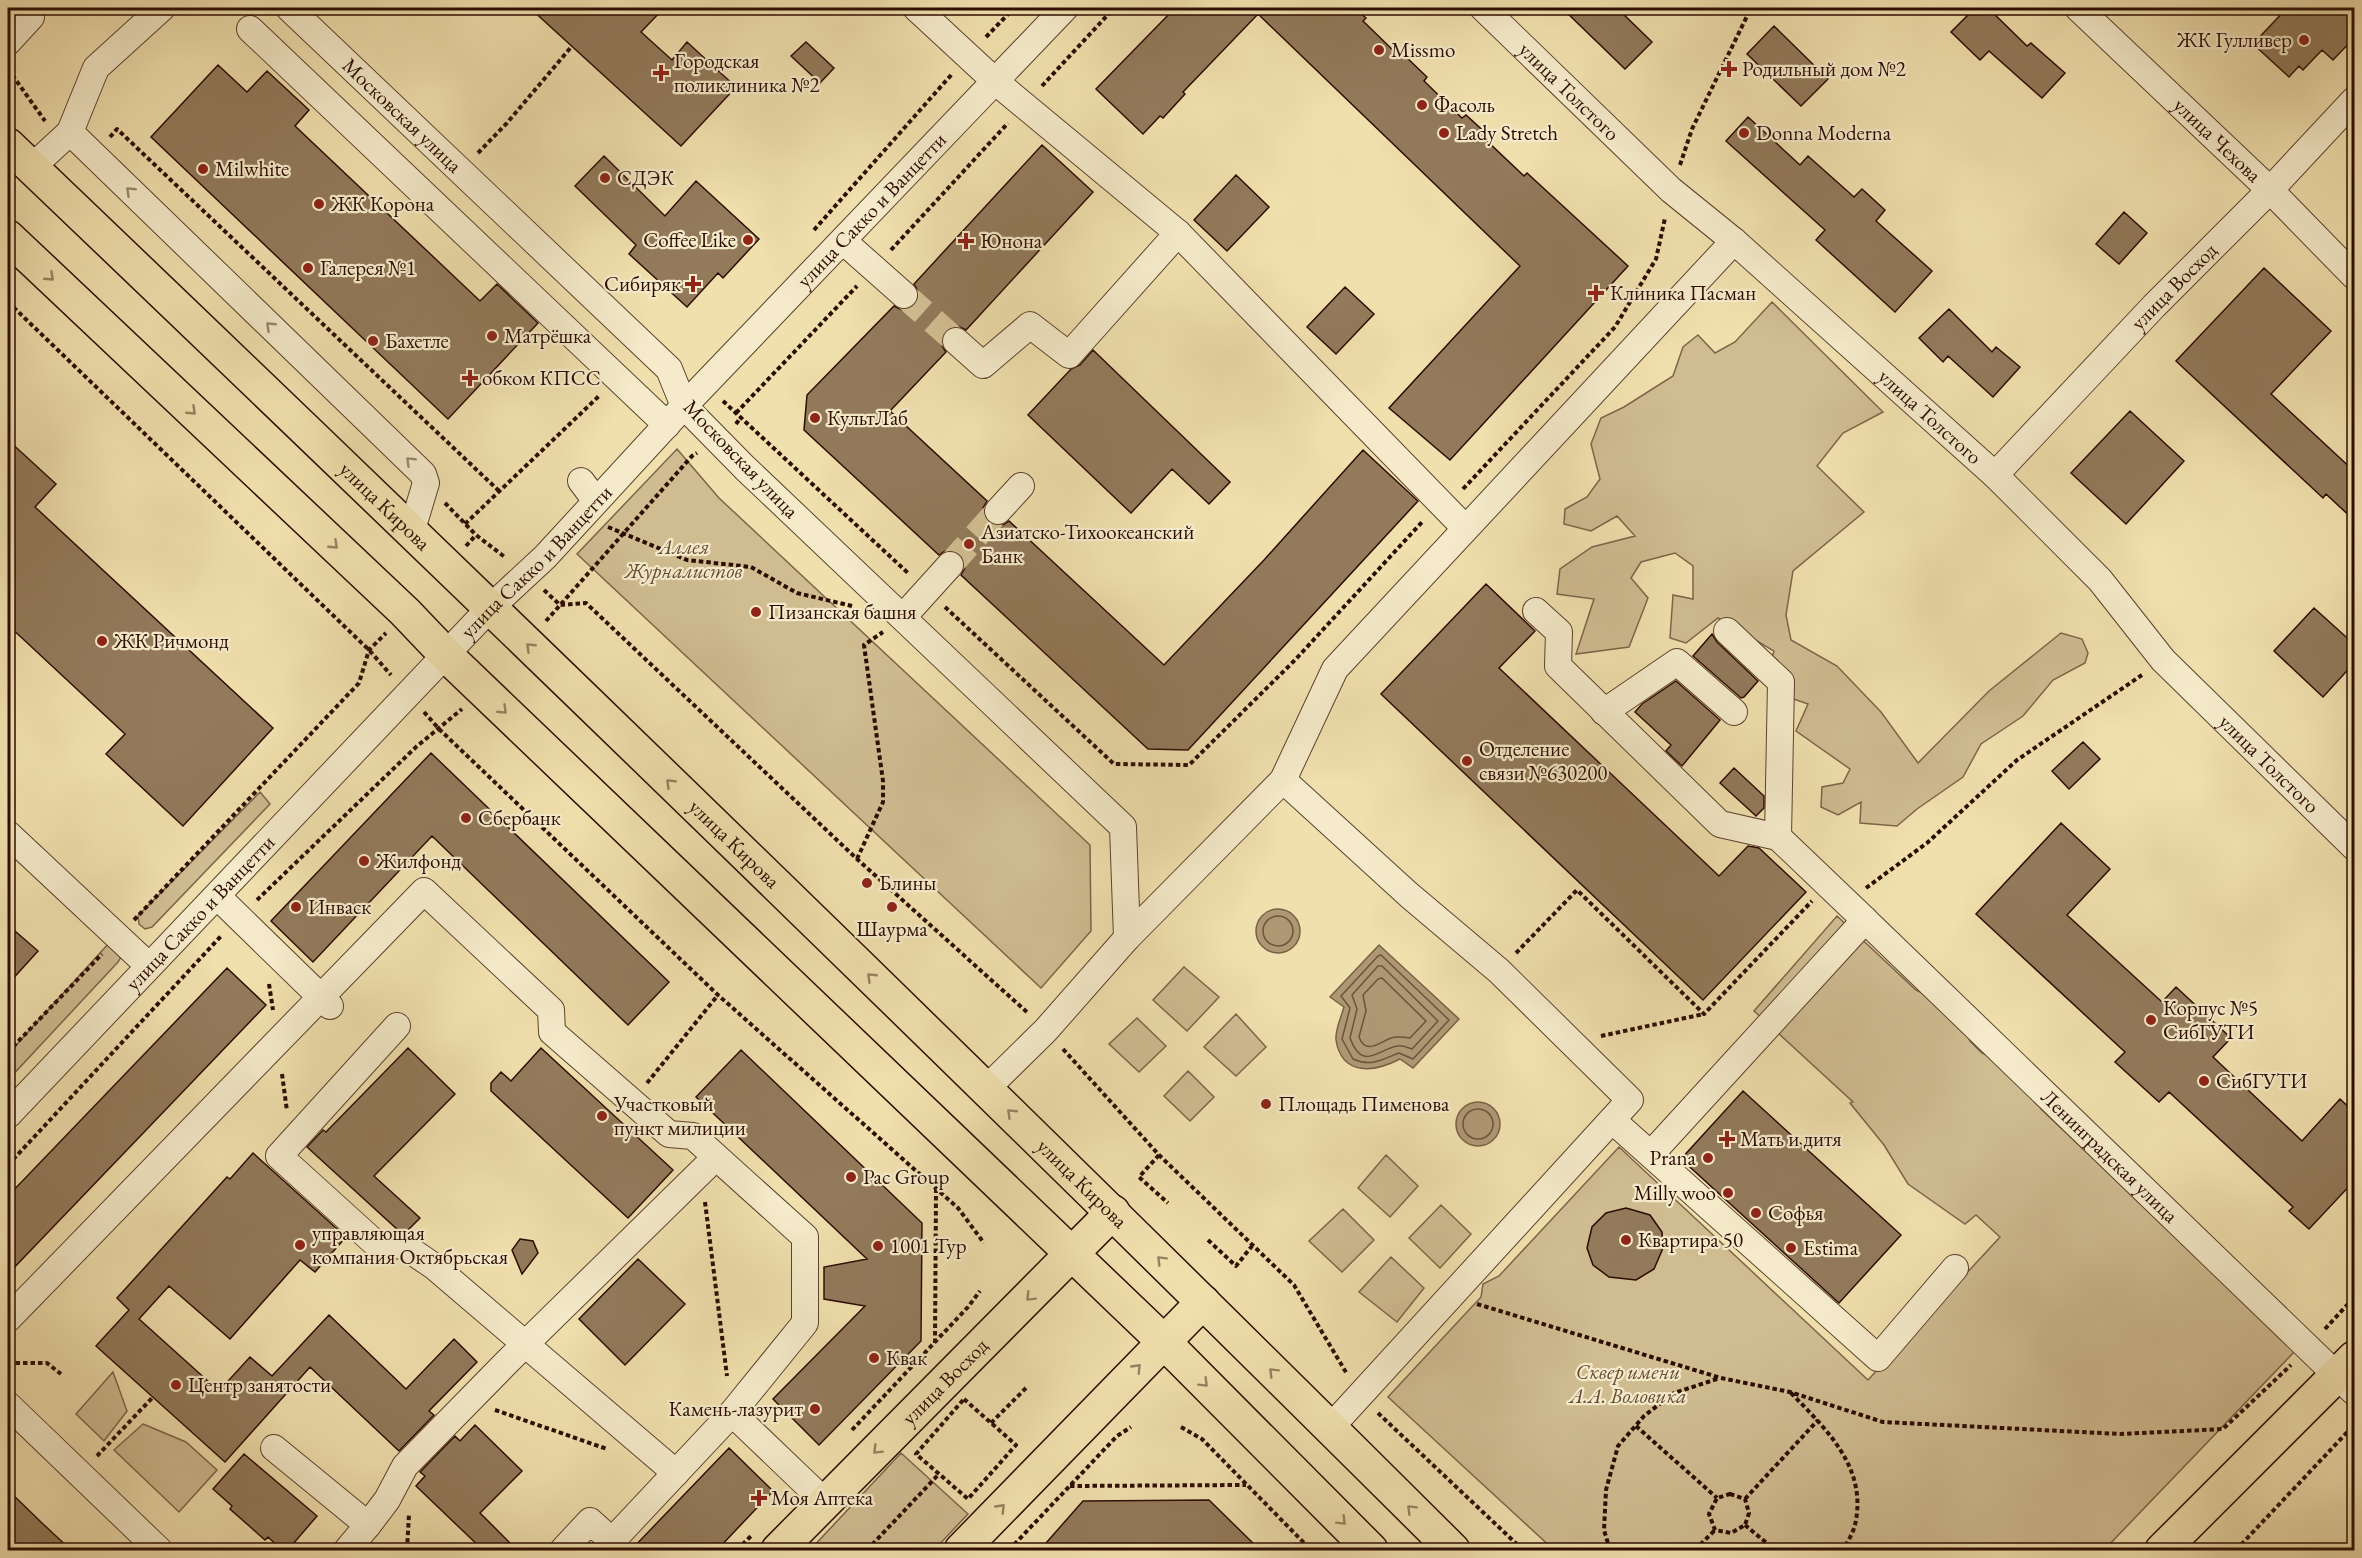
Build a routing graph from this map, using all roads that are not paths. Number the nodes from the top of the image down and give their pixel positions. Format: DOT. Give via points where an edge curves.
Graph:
graph roads {
  1 [pos="162,8"];
  2 [pos="289,8"];
  3 [pos="916,8"];
  4 [pos="1065,8"];
  5 [pos="1483,8"];
  6 [pos="2078,8"];
  7 [pos="31,17"];
  8 [pos="250,29"];
  9 [pos="8,42"];
  10 [pos="996,82"];
  11 [pos="2355,100"];
  12 [pos="70,132"];
  13 [pos="8,145"];
  14 [pos="31,168"];
  15 [pos="2270,190"];
  16 [pos="1178,233"];
  17 [pos="8,237"];
  18 [pos="843,241"];
  19 [pos="1734,241"];
  20 [pos="2355,276"];
  21 [pos="904,295"];
  22 [pos="956,340"];
  23 [pos="675,415"];
  24 [pos="1995,475"];
  25 [pos="1021,486"];
  26 [pos="998,511"];
  27 [pos="1466,528"];
  28 [pos="411,532"];
  29 [pos="950,565"];
  30 [pos="489,609"];
  31 [pos="1536,611"];
  32 [pos="903,617"];
  33 [pos="1727,631"];
  34 [pos="447,656"];
  35 [pos="1605,712"];
  36 [pos="1734,712"];
  37 [pos="1283,780"];
  38 [pos="8,834"];
  39 [pos="1778,837"];
  40 [pos="2355,847"];
  41 [pos="217,896"];
  42 [pos="1865,920"];
  43 [pos="1127,938"];
  44 [pos="150,966"];
  45 [pos="326,1001"];
  46 [pos="397,1026"];
  47 [pos="986,1089"];
  48 [pos="8,1115"];
  49 [pos="1612,1120"];
  50 [pos="1650,1154"];
  51 [pos="709,1164"];
  52 [pos="1113,1212"];
  53 [pos="1071,1255"];
  54 [pos="1955,1268"];
  55 [pos="1203,1302"];
  56 [pos="8,1319"];
  57 [pos="1163,1341"];
  58 [pos="507,1352"];
  59 [pos="2349,1375"];
  60 [pos="8,1405"];
  61 [pos="732,1413"];
  62 [pos="1330,1428"];
  63 [pos="274,1448"];
  64 [pos="676,1473"];
  65 [pos="825,1502"];
  66 [pos="368,1526"];
  67 [pos="159,1551"];
  68 [pos="347,1551"];
  69 [pos="563,1551"];
  70 [pos="778,1551"];
  71 [pos="961,1551"];
  72 [pos="1371,1551"];
  73 [pos="1453,1551"];
  74 [pos="2162,1551"];
  1 -- 12 [label="street" via="96,68"];
  2 -- 23 [label="street, Московская улица" via="669,369"];
  3 -- 10 [label="street"];
  4 -- 10 [label="street, улица Сакко и Ванцетти"];
  5 -- 19 [label="street, улица Толстого" via="1671,190"];
  6 -- 15 [label="street, улица Чехова"];
  7 -- 9 [label="street"];
  8 -- 23 [label="street" via="617,379"];
  10 -- 16 [label="street"];
  10 -- 18 [label="street, улица Сакко и Ванцетти"];
  11 -- 15 [label="street, улица Восход"];
  12 -- 14 [label="street"];
  28 -- 12 [label="street, one-way" via="426,483 423,474"];
  13 -- 14 [label="main road, улица Кирова"];
  14 -- 28 [label="main road, улица Кирова"];
  15 -- 20 [label="street, улица Чехова"];
  15 -- 24 [label="street, улица Восход"];
  16 -- 22 [label="street" via="1069,355 1030,325 983,364"];
  16 -- 27 [label="street"];
  17 -- 34 [label="main road, one-way"];
  18 -- 21 [label="street"];
  18 -- 23 [label="street, улица Сакко и Ванцетти"];
  19 -- 24 [label="street, улица Толстого"];
  19 -- 27 [label="street"];
  23 -- 30 [label="street, улица Сакко и Ванцетти" via="586,500 545,557"];
  23 -- 32 [label="street, Московская улица"];
  24 -- 40 [label="street, улица Толстого" via="2100,580 2163,660"];
  25 -- 26 [label="street"];
  27 -- 37 [label="street" via="1335,669"];
  28 -- 30 [label="main road, улица Кирова"];
  29 -- 32 [label="street"];
  30 -- 34 [label="street, улица Сакко и Ванцетти"];
  47 -- 30 [label="main road, улица Кирова, one-way"];
  31 -- 35 [label="street" via="1559,632 1558,666"];
  32 -- 43 [label="street, Московская улица" via="1123,827"];
  33 -- 39 [label="street" via="1781,682"];
  34 -- 41 [label="street, улица Сакко и Ванцетти"];
  34 -- 53 [label="main road, one-way"];
  35 -- 36 [label="street" via="1677,662"];
  35 -- 39 [label="street" via="1720,824"];
  37 -- 43 [label="street"];
  37 -- 49 [label="street" via="1499,971 1630,1100"];
  38 -- 44 [label="street"];
  39 -- 42 [label="street, Ленинградская улица"];
  41 -- 44 [label="street, улица Сакко и Ванцетти"];
  41 -- 45 [label="street"];
  42 -- 50 [label="street"];
  42 -- 59 [label="street, Ленинградская улица" via="2310,1347"];
  43 -- 47 [label="street" via="1046,1030"];
  44 -- 48 [label="street, улица Сакко и Ванцетти"];
  45 -- 51 [label="street" via="424,891 551,1010 552,1032 669,1134 693,1136"];
  45 -- 56 [label="street"];
  46 -- 58 [label="street" via="279,1156 332,1210 375,1243 404,1246 435,1267"];
  52 -- 47 [label="main road, улица Кирова, one-way"];
  49 -- 50 [label="street"];
  49 -- 62 [label="street"];
  50 -- 54 [label="street" via="1878,1358"];
  51 -- 58 [label="street"];
  51 -- 61 [label="street" via="805,1237 806,1323"];
  52 -- 53 [label="main road, улица Восход"];
  55 -- 52 [label="main road, улица Кирова, one-way"];
  53 -- 57 [label="main road"];
  53 -- 65 [label="main road, улица Восход, one-way"];
  55 -- 57 [label="main road"];
  62 -- 55 [label="main road, улица Кирова, one-way"];
  71 -- 57 [label="main road, one-way"];
  57 -- 72 [label="main road, one-way"];
  58 -- 64 [label="street"];
  58 -- 66 [label="street" via="405,1466"];
  59 -- 74 [label="main road"];
  60 -- 67 [label="street"];
  61 -- 64 [label="street"];
  61 -- 65 [label="street"];
  73 -- 62 [label="main road, улица Кирова, one-way"];
  63 -- 66 [label="street"];
  64 -- 69 [label="street" via="612,1541 590,1521"];
  65 -- 70 [label="main road, улица Восход"];
  66 -- 68 [label="street"];
}
